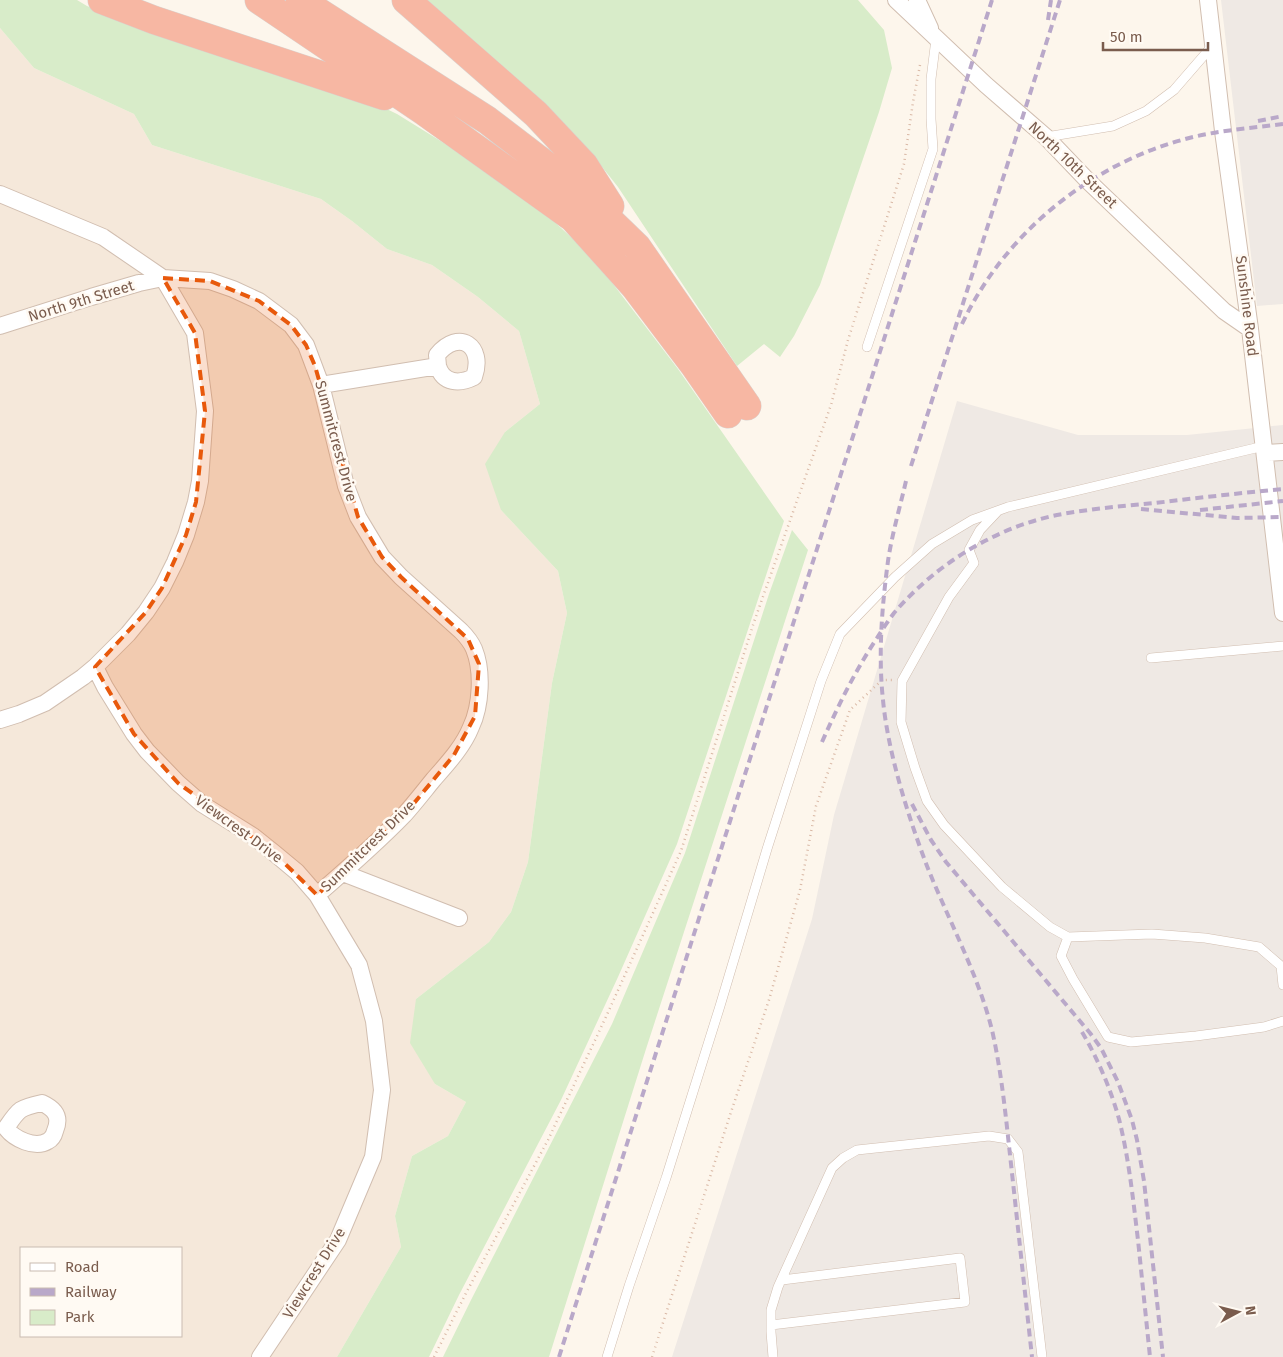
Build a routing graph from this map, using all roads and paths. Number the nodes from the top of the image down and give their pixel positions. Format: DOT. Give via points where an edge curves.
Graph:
graph roads {
  1 [pos="102,0"];
  2 [pos="259,0"];
  3 [pos="300,0"];
  4 [pos="406,0"];
  5 [pos="896,0"];
  6 [pos="917,0"];
  7 [pos="1208,0"];
  8 [pos="936,39"];
  9 [pos="1213,45"];
  10 [pos="920,64"];
  11 [pos="425,112"];
  12 [pos="1046,137"];
  13 [pos="0,194"];
  14 [pos="637,247"];
  15 [pos="163,278"];
  16 [pos="0,326"];
  17 [pos="1250,328"];
  18 [pos="867,347"];
  19 [pos="438,366"];
  20 [pos="321,385"];
  21 [pos="1265,449"];
  22 [pos="1283,452"];
  23 [pos="999,510"];
  24 [pos="1283,613"];
  25 [pos="1283,646"];
  26 [pos="1151,658"];
  27 [pos="95,667"];
  28 [pos="902,681"];
  29 [pos="0,720"];
  30 [pos="343,873"];
  31 [pos="317,895"];
  32 [pos="459,918"];
  33 [pos="1068,937"];
  34 [pos="1283,985"];
  35 [pos="1283,1020"];
  36 [pos="782,1280"];
  37 [pos="771,1325"];
  38 [pos="260,1357"];
  39 [pos="434,1357"];
  40 [pos="607,1357"];
  41 [pos="652,1357"];
  42 [pos="773,1357"];
  43 [pos="1042,1357"];
  1 -- 11 [label="highway"];
  2 -- 11 [label="highway"];
  3 -- 14 [label="highway" via="487,120 576,188"];
  4 -- 14 [label="highway" via="536,114 584,165"];
  5 -- 8 [label="street, North 10th Street"];
  6 -- 8 [label="street"];
  7 -- 9 [label="street, Sunshine Road"];
  8 -- 12 [label="street, North 10th Street"];
  8 -- 18 [label="lane" via="931,79 933,149"];
  9 -- 12 [label="lane" via="1174,90 1146,111 1113,126"];
  9 -- 17 [label="street, Sunshine Road"];
  10 -- 39 [label="path" via="904,164 848,340 831,405 754,622 681,851 548,1140"];
  11 -- 14 [label="highway" via="573,218 635,287 694,365 738,410"];
  12 -- 17 [label="street, North 10th Street" via="1224,311"];
  13 -- 15 [label="street" via="103,237"];
  15 -- 16 [label="street, North 9th Street"];
  15 -- 20 [label="street, Summitcrest Drive" via="210,281 259,301 290,325 306,345"];
  15 -- 27 [label="street" via="195,333 205,411 200,481 186,535 162,588 128,634"];
  17 -- 21 [label="street, Sunshine Road"];
  19 -- 20 [label="street"];
  20 -- 30 [label="street, Summitcrest Drive" via="346,486 358,517 382,557 468,638 479,664 480,678 471,728 454,755 405,814"];
  21 -- 22 [label="street"];
  21 -- 23 [label="lane"];
  21 -- 24 [label="street, Sunshine Road"];
  23 -- 28 [label="lane" via="980,530 969,550 974,563 949,597"];
  23 -- 40 [label="lane" via="958,527 932,544 847,626 835,644 769,840 666,1178"];
  25 -- 26 [label="lane"];
  27 -- 29 [label="street" via="44,703"];
  27 -- 31 [label="street, Viewcrest Drive" via="134,734 178,783 202,804 273,852"];
  28 -- 33 [label="lane" via="901,722 927,801 944,825 1002,887 1050,927"];
  28 -- 41 [label="path" via="882,680 850,710 816,806 800,890 769,1000"];
  30 -- 31 [label="street, Summitcrest Drive"];
  30 -- 32 [label="street"];
  31 -- 38 [label="street, Viewcrest Drive" via="359,965 374,1021 382,1090 373,1157 338,1240"];
  33 -- 34 [label="lane" via="1152,934 1259,947 1281,966"];
  33 -- 35 [label="lane" via="1061,956 1108,1037 1131,1042 1186,1037 1264,1027"];
  36 -- 37 [label="lane" via="772,1310"];
  36 -- 37 [label="lane" via="960,1258 965,1302"];
  36 -- 43 [label="lane" via="832,1168 843,1158 857,1150 989,1136 1008,1139 1018,1152"];
  37 -- 42 [label="lane"];
}
